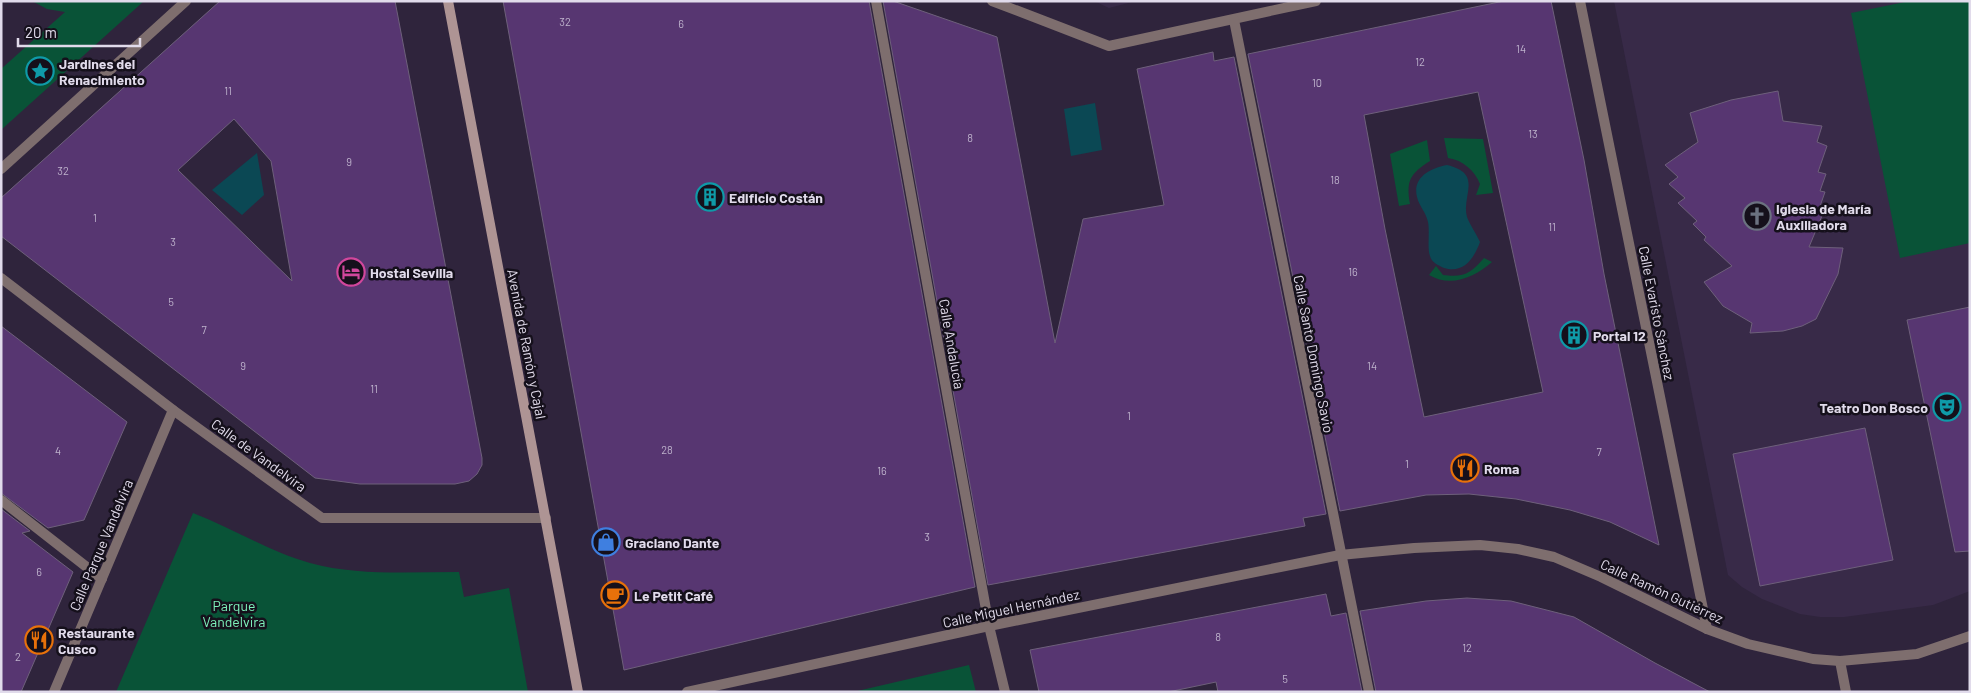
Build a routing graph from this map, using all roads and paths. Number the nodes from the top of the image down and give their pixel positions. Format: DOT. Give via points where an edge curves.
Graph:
graph roads {
  1 [pos="186,1"];
  2 [pos="448,1"];
  3 [pos="876,1"];
  4 [pos="1316,1"];
  5 [pos="1580,1"];
  6 [pos="994,2"];
  7 [pos="1234,20"];
  8 [pos="1,169"];
  9 [pos="1,278"];
  10 [pos="173,410"];
  11 [pos="1,500"];
  12 [pos="546,518"];
  13 [pos="1340,555"];
  14 [pos="102,579"];
  15 [pos="989,626"];
  16 [pos="1707,629"];
  17 [pos="1970,636"];
  18 [pos="1840,661"];
  19 [pos="54,692"];
  20 [pos="578,692"];
  21 [pos="687,692"];
  22 [pos="1005,692"];
  23 [pos="1369,692"];
  24 [pos="1846,692"];
  1 -- 8 [label="street"];
  2 -- 12 [label="main road, Avenida de Ramón y Cajal"];
  3 -- 15 [label="street, Calle Andalucía"];
  4 -- 7 [label="street"];
  5 -- 16 [label="street, Calle Evaristo Sánchez"];
  6 -- 7 [label="street" via="1109,46"];
  7 -- 13 [label="street, Calle Santo Domingo Savio"];
  9 -- 10 [label="street, Calle de Vandelvira"];
  10 -- 12 [label="street, Calle de Vandelvira" via="322,518"];
  10 -- 14 [label="street, Calle Parque Vandelvira"];
  11 -- 14 [label="street"];
  12 -- 20 [label="main road, Avenida de Ramón y Cajal"];
  13 -- 15 [label="street, Calle Miguel Hernández"];
  13 -- 16 [label="street, Calle Ramón Gutiérrez" via="1480,545 1518,549 1554,558 1601,576"];
  13 -- 23 [label="street, Calle Santo Domingo Savio"];
  14 -- 19 [label="street, Calle Parque Vandelvira"];
  15 -- 21 [label="street, Calle Miguel Hernández"];
  15 -- 22 [label="street, Calle Andalucía"];
  16 -- 18 [label="street, Calle Ramón Gutiérrez" via="1748,644 1813,659"];
  17 -- 18 [label="street, Calle Ramón Gutiérrez" via="1917,654"];
  18 -- 24 [label="street"];
}
